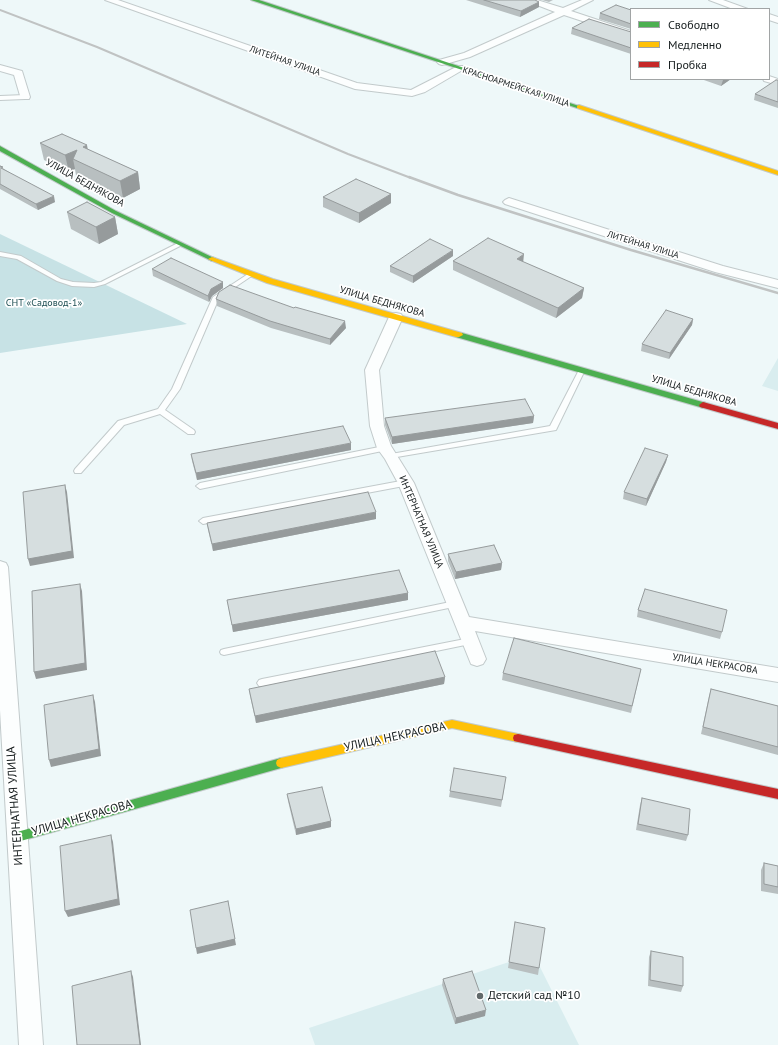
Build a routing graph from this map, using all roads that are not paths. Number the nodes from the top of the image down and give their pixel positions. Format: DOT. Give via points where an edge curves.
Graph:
graph roads {
  1 [pos="109,0"];
  2 [pos="254,0"];
  3 [pos="528,0"];
  4 [pos="589,0"];
  5 [pos="713,0"];
  6 [pos="740,8"];
  7 [pos="562,11"];
  8 [pos="630,34"];
  9 [pos="442,62"];
  10 [pos="0,68"];
  11 [pos="461,68"];
  12 [pos="25,97"];
  13 [pos="0,98"];
  14 [pos="0,148"];
  15 [pos="778,173"];
  16 [pos="509,202"];
  17 [pos="180,244"];
  18 [pos="0,254"];
  19 [pos="251,274"];
  20 [pos="778,284"];
  21 [pos="396,317"];
  22 [pos="582,370"];
  23 [pos="161,411"];
  24 [pos="778,426"];
  25 [pos="191,432"];
  26 [pos="387,452"];
  27 [pos="78,471"];
  28 [pos="406,483"];
  29 [pos="200,486"];
  30 [pos="202,521"];
  31 [pos="0,567"];
  32 [pos="1,589"];
  33 [pos="455,604"];
  34 [pos="463,623"];
  35 [pos="470,641"];
  36 [pos="224,652"];
  37 [pos="477,659"];
  38 [pos="778,675"];
  39 [pos="262,683"];
  40 [pos="778,794"];
  41 [pos="16,837"];
  42 [pos="31,1045"];
  1 -- 11 [label="street, ЛИТЕЙНАЯ УЛИЦА" via="355,86 412,92 421,90"];
  2 -- 9 [label="street, КРАСНОАРМЕЙСКАЯ УЛИЦА"];
  3 -- 7 [label="street"];
  4 -- 7 [label="street"];
  5 -- 6 [label="street"];
  7 -- 8 [label="street"];
  7 -- 9 [label="street" via="466,55"];
  9 -- 11 [label="street, КРАСНОАРМЕЙСКАЯ УЛИЦА"];
  10 -- 12 [label="street" via="18,73"];
  11 -- 15 [label="street, КРАСНОАРМЕЙСКАЯ УЛИЦА"];
  12 -- 13 [label="lane"];
  14 -- 17 [label="street, УЛИЦА БЕДНЯКОВА" via="114,212"];
  16 -- 20 [label="street, ЛИТЕЙНАЯ УЛИЦА" via="719,269"];
  17 -- 18 [label="lane" via="94,286 59,280 18,257"];
  17 -- 19 [label="street, УЛИЦА БЕДНЯКОВА"];
  19 -- 21 [label="street, УЛИЦА БЕДНЯКОВА"];
  19 -- 23 [label="lane" via="216,297 176,389"];
  21 -- 22 [label="street, УЛИЦА БЕДНЯКОВА"];
  21 -- 26 [label="street, ИНТЕРНАТНАЯ УЛИЦА" via="372,370 378,426"];
  22 -- 24 [label="street, УЛИЦА БЕДНЯКОВА"];
  22 -- 26 [label="lane" via="553,428"];
  23 -- 25 [label="lane"];
  23 -- 27 [label="lane" via="120,423"];
  26 -- 28 [label="street, ИНТЕРНАТНАЯ УЛИЦА"];
  26 -- 29 [label="lane"];
  28 -- 30 [label="lane"];
  28 -- 33 [label="street, ИНТЕРНАТНАЯ УЛИЦА"];
  31 -- 32 [label="street, ИНТЕРНАТНАЯ УЛИЦА"];
  32 -- 41 [label="street, ИНТЕРНАТНАЯ УЛИЦА"];
  33 -- 34 [label="street, ИНТЕРНАТНАЯ УЛИЦА"];
  33 -- 36 [label="lane"];
  34 -- 35 [label="street, ИНТЕРНАТНАЯ УЛИЦА"];
  34 -- 38 [label="street, УЛИЦА НЕКРАСОВА"];
  35 -- 37 [label="street, ИНТЕРНАТНАЯ УЛИЦА"];
  35 -- 39 [label="lane"];
  40 -- 41 [label="street, УЛИЦА НЕКРАСОВА" via="452,724 287,761"];
  41 -- 42 [label="street, ИНТЕРНАТНАЯ УЛИЦА"];
}
